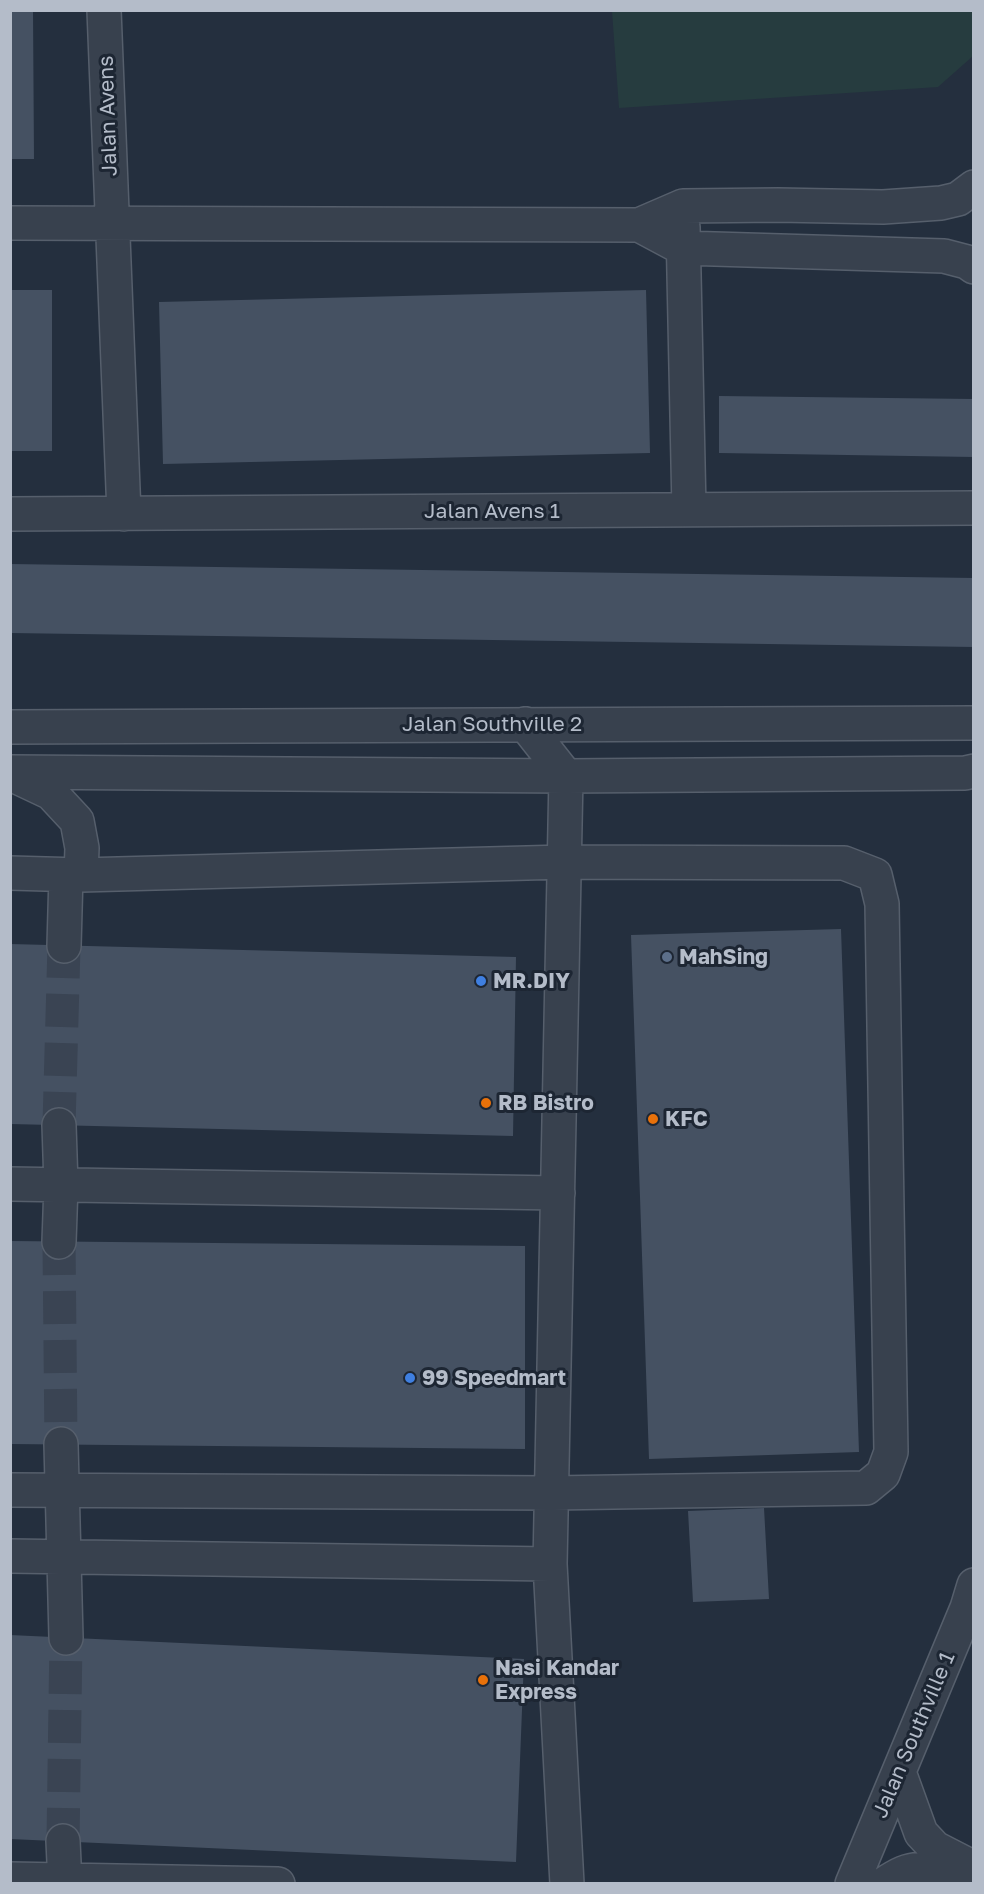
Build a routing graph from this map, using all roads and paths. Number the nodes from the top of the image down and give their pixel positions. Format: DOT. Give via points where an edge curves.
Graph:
graph roads {
  1 [pos="105,10"];
  2 [pos="974,187"];
  3 [pos="778,205"];
  4 [pos="683,206"];
  5 [pos="883,207"];
  6 [pos="112,222"];
  7 [pos="10,223"];
  8 [pos="639,225"];
  9 [pos="682,248"];
  10 [pos="779,252"];
  11 [pos="886,255"];
  12 [pos="974,267"];
  13 [pos="974,508"];
  14 [pos="689,510"];
  15 [pos="10,514"];
  16 [pos="124,514"];
  17 [pos="974,723"];
  18 [pos="525,724"];
  19 [pos="10,727"];
  20 [pos="10,773"];
  21 [pos="971,774"];
  22 [pos="566,776"];
  23 [pos="564,862"];
  24 [pos="10,873"];
  25 [pos="73,875"];
  26 [pos="64,946"];
  27 [pos="59,1125"];
  28 [pos="10,1184"];
  29 [pos="61,1185"];
  30 [pos="558,1193"];
  31 [pos="59,1242"];
  32 [pos="61,1444"];
  33 [pos="10,1490"];
  34 [pos="62,1490"];
  35 [pos="552,1493"];
  36 [pos="10,1556"];
  37 [pos="64,1556"];
  38 [pos="550,1564"];
  39 [pos="974,1585"];
  40 [pos="66,1638"];
  41 [pos="898,1772"];
  42 [pos="63,1841"];
  43 [pos="966,1873"];
  44 [pos="10,1879"];
  45 [pos="65,1882"];
  46 [pos="278,1884"];
  47 [pos="567,1884"];
  48 [pos="852,1884"];
  49 [pos="884,1884"];
  1 -- 6 [label="street, Jalan Avens"];
  2 -- 5 [label="street" via="958,199 941,203"];
  3 -- 4 [label="street"];
  3 -- 5 [label="street"];
  3 -- 10 [label="street"];
  4 -- 8 [label="street"];
  4 -- 9 [label="street"];
  5 -- 11 [label="street"];
  6 -- 7 [label="street"];
  6 -- 8 [label="street"];
  6 -- 16 [label="street, Jalan Avens"];
  8 -- 9 [label="street"];
  9 -- 10 [label="street"];
  9 -- 14 [label="street"];
  10 -- 11 [label="street"];
  11 -- 12 [label="street" via="944,256"];
  13 -- 14 [label="street, Jalan Avens 1"];
  14 -- 16 [label="street, Jalan Avens 1"];
  15 -- 16 [label="street, Jalan Avens 1"];
  17 -- 18 [label="street, Jalan Southville 2"];
  18 -- 19 [label="street, Jalan Southville 2"];
  18 -- 22 [label="street"];
  20 -- 22 [label="street"];
  20 -- 25 [label="street" via="51,793 77,821 82,848"];
  21 -- 22 [label="street"];
  22 -- 23 [label="street"];
  23 -- 25 [label="street"];
  23 -- 30 [label="street"];
  23 -- 35 [label="street" via="844,863 875,875 882,904 891,1452 883,1474 866,1488"];
  24 -- 25 [label="street"];
  25 -- 26 [label="street"];
  27 -- 29 [label="street"];
  28 -- 29 [label="street"];
  29 -- 30 [label="street"];
  29 -- 31 [label="street"];
  30 -- 35 [label="street"];
  32 -- 34 [label="street"];
  33 -- 34 [label="street"];
  34 -- 35 [label="street"];
  34 -- 37 [label="street"];
  35 -- 38 [label="street"];
  36 -- 37 [label="street"];
  37 -- 38 [label="street"];
  37 -- 40 [label="street"];
  38 -- 47 [label="street"];
  39 -- 41 [label="street, Jalan Southville 1"];
  41 -- 43 [label="street" via="921,1833"];
  41 -- 48 [label="street, Jalan Southville 1"];
  42 -- 45 [label="street"];
  43 -- 49 [label="street" via="903,1871"];
  44 -- 45 [label="street"];
  45 -- 46 [label="street"];
}
